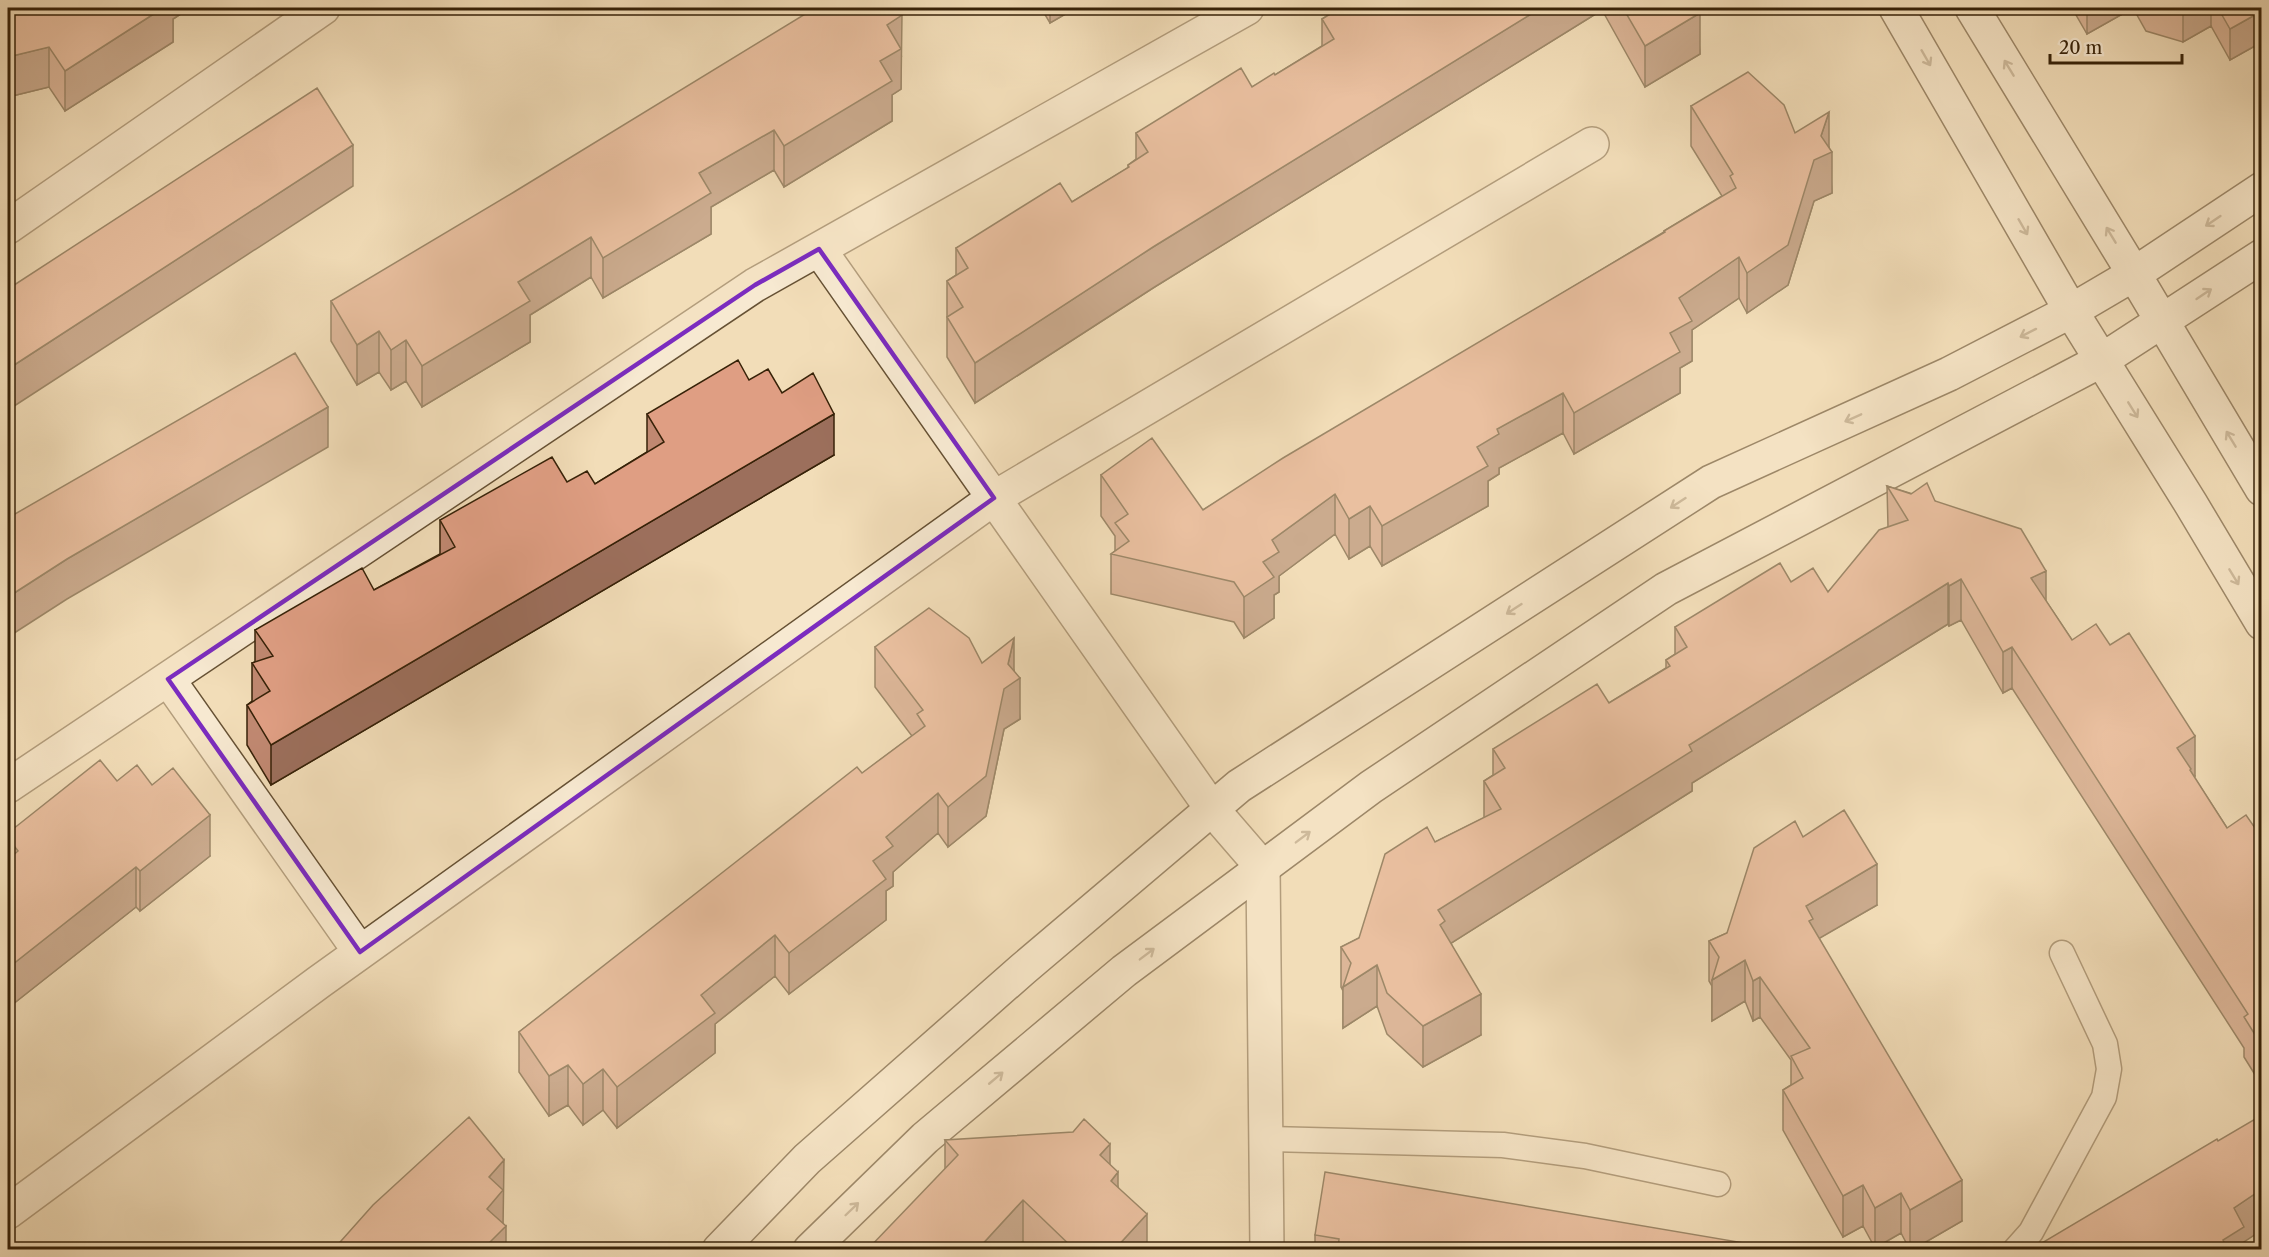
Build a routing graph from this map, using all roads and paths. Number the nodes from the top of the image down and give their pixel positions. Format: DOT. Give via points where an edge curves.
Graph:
graph roads {
  1 [pos="323,8"];
  2 [pos="1247,8"];
  3 [pos="1896,8"];
  4 [pos="1972,8"];
  5 [pos="1592,144"];
  6 [pos="2262,189"];
  7 [pos="8,227"];
  8 [pos="819,249"];
  9 [pos="2262,256"];
  10 [pos="2134,274"];
  11 [pos="2071,311"];
  12 [pos="2162,322"];
  13 [pos="2102,360"];
  14 [pos="2262,489"];
  15 [pos="994,498"];
  16 [pos="2262,624"];
  17 [pos="168,679"];
  18 [pos="8,786"];
  19 [pos="1212,809"];
  20 [pos="1263,868"];
  21 [pos="360,952"];
  22 [pos="2062,953"];
  23 [pos="1267,1139"];
  24 [pos="1718,1184"];
  25 [pos="8,1212"];
  26 [pos="719,1250"];
  27 [pos="810,1250"];
  28 [pos="1267,1250"];
  29 [pos="2015,1250"];
  1 -- 7 [label="street"];
  2 -- 8 [label="street"];
  3 -- 11 [label="street, one-way"];
  10 -- 4 [label="street, one-way"];
  5 -- 15 [label="street"];
  6 -- 10 [label="street, one-way"];
  8 -- 15 [label="street"];
  8 -- 17 [label="street" via="755,285"];
  12 -- 9 [label="street, one-way"];
  10 -- 11 [label="street"];
  10 -- 12 [label="street"];
  11 -- 13 [label="street"];
  11 -- 19 [label="street, one-way" via="1949,374 1711,482 1239,786"];
  12 -- 13 [label="street"];
  14 -- 12 [label="street, one-way"];
  13 -- 16 [label="street, one-way"];
  20 -- 13 [label="street, one-way" via="1371,787 1666,589"];
  15 -- 19 [label="street"];
  15 -- 21 [label="street"];
  17 -- 18 [label="street"];
  17 -- 21 [label="street"];
  19 -- 20 [label="street"];
  19 -- 26 [label="street" via="807,1159"];
  20 -- 23 [label="street"];
  27 -- 20 [label="street, one-way" via="934,1130 1124,971"];
  21 -- 25 [label="street"];
  22 -- 29 [label="lane" via="2105,1044 2109,1069 2104,1097 2031,1232"];
  23 -- 24 [label="lane" via="1503,1145 1585,1156"];
  23 -- 28 [label="street"];
}
